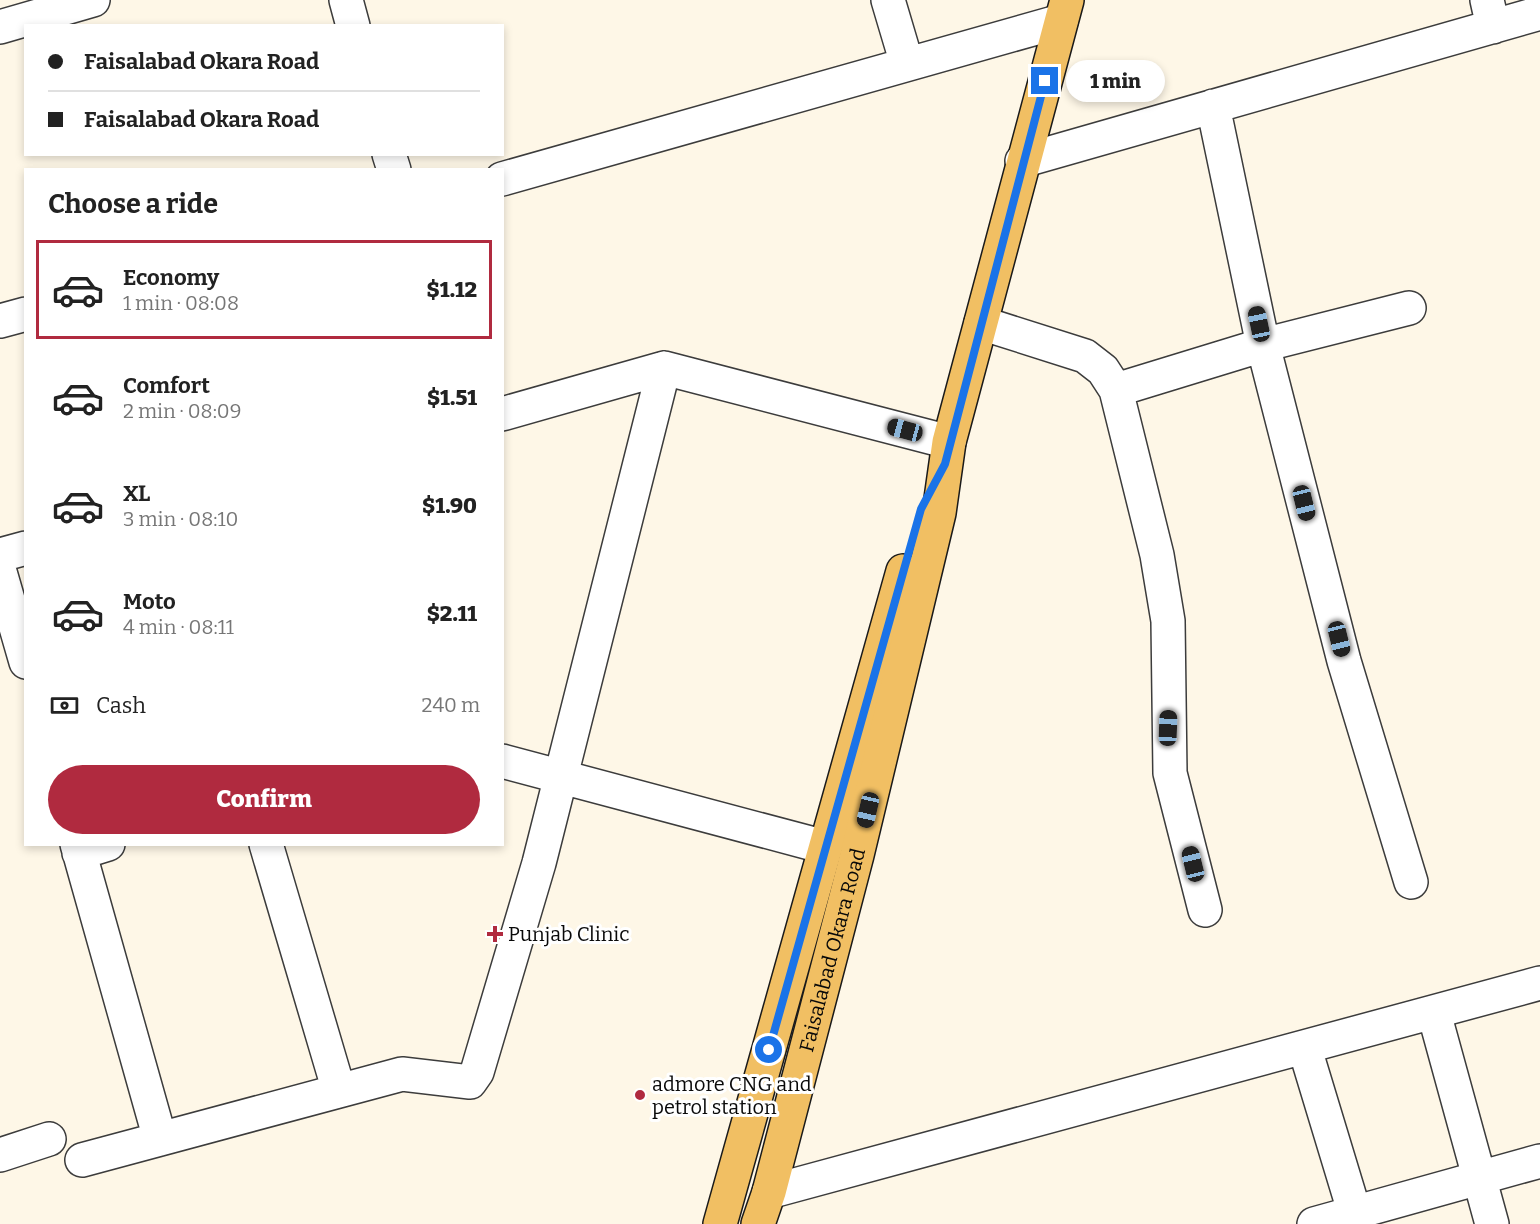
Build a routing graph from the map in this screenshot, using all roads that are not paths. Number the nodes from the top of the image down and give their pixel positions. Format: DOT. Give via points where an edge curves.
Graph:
graph roads {
  1 [pos="346,0"];
  2 [pos="888,0"];
  3 [pos="73,3"];
  4 [pos="1064,10"];
  5 [pos="1490,13"];
  6 [pos="1540,13"];
  7 [pos="352,24"];
  8 [pos="0,27"];
  9 [pos="907,64"];
  10 [pos="1213,106"];
  11 [pos="1022,160"];
  12 [pos="504,178"];
  13 [pos="1409,308"];
  14 [pos="24,315"];
  15 [pos="0,321"];
  16 [pos="981,323"];
  17 [pos="1263,345"];
  18 [pos="664,368"];
  19 [pos="1116,390"];
  20 [pos="504,413"];
  21 [pos="947,453"];
  22 [pos="24,549"];
  23 [pos="0,555"];
  24 [pos="0,572"];
  25 [pos="24,655"];
  26 [pos="504,762"];
  27 [pos="562,776"];
  28 [pos="267,846"];
  29 [pos="88,847"];
  30 [pos="825,847"];
  31 [pos="1411,882"];
  32 [pos="1205,910"];
  33 [pos="1540,983"];
  34 [pos="1434,1013"];
  35 [pos="1305,1049"];
  36 [pos="339,1091"];
  37 [pos="49,1139"];
  38 [pos="160,1139"];
  39 [pos="0,1155"];
  40 [pos="82,1160"];
  41 [pos="1540,1161"];
  42 [pos="1479,1178"];
  43 [pos="769,1192"];
  44 [pos="1356,1218"];
  45 [pos="720,1224"];
  46 [pos="758,1224"];
  47 [pos="1314,1224"];
  48 [pos="1492,1224"];
  1 -- 7 [label="street"];
  2 -- 9 [label="street"];
  3 -- 8 [label="street"];
  4 -- 9 [label="street"];
  4 -- 11 [label="main road, Faisalabad Okara Road"];
  5 -- 6 [label="street"];
  5 -- 10 [label="street"];
  9 -- 12 [label="street"];
  10 -- 11 [label="street"];
  10 -- 17 [label="street"];
  11 -- 16 [label="main road, Faisalabad Okara Road"];
  13 -- 17 [label="street"];
  14 -- 15 [label="street"];
  16 -- 19 [label="street" via="1085,356 1103,370"];
  16 -- 21 [label="main road, Faisalabad Okara Road"];
  17 -- 19 [label="street"];
  17 -- 31 [label="street" via="1344,661"];
  18 -- 20 [label="street"];
  18 -- 21 [label="street"];
  18 -- 27 [label="street"];
  19 -- 32 [label="street" via="1157,555 1168,621 1170,773"];
  21 -- 30 [label="main road, Faisalabad Okara Road" via="921,509"];
  21 -- 43 [label="main road, Faisalabad Okara Road" via="939,513 862,833"];
  22 -- 23 [label="street"];
  24 -- 25 [label="street"];
  26 -- 27 [label="street"];
  27 -- 30 [label="street"];
  27 -- 36 [label="street" via="477,1072 470,1082 402,1074"];
  28 -- 36 [label="street"];
  29 -- 38 [label="street"];
  30 -- 45 [label="main road, Faisalabad Okara Road"];
  33 -- 34 [label="street"];
  34 -- 35 [label="street"];
  34 -- 42 [label="street"];
  35 -- 43 [label="street"];
  35 -- 44 [label="street"];
  36 -- 38 [label="street"];
  37 -- 39 [label="street"];
  38 -- 40 [label="street"];
  41 -- 42 [label="street"];
  42 -- 44 [label="street"];
  42 -- 48 [label="street"];
  43 -- 46 [label="main road, Faisalabad Okara Road"];
  44 -- 47 [label="street"];
}
